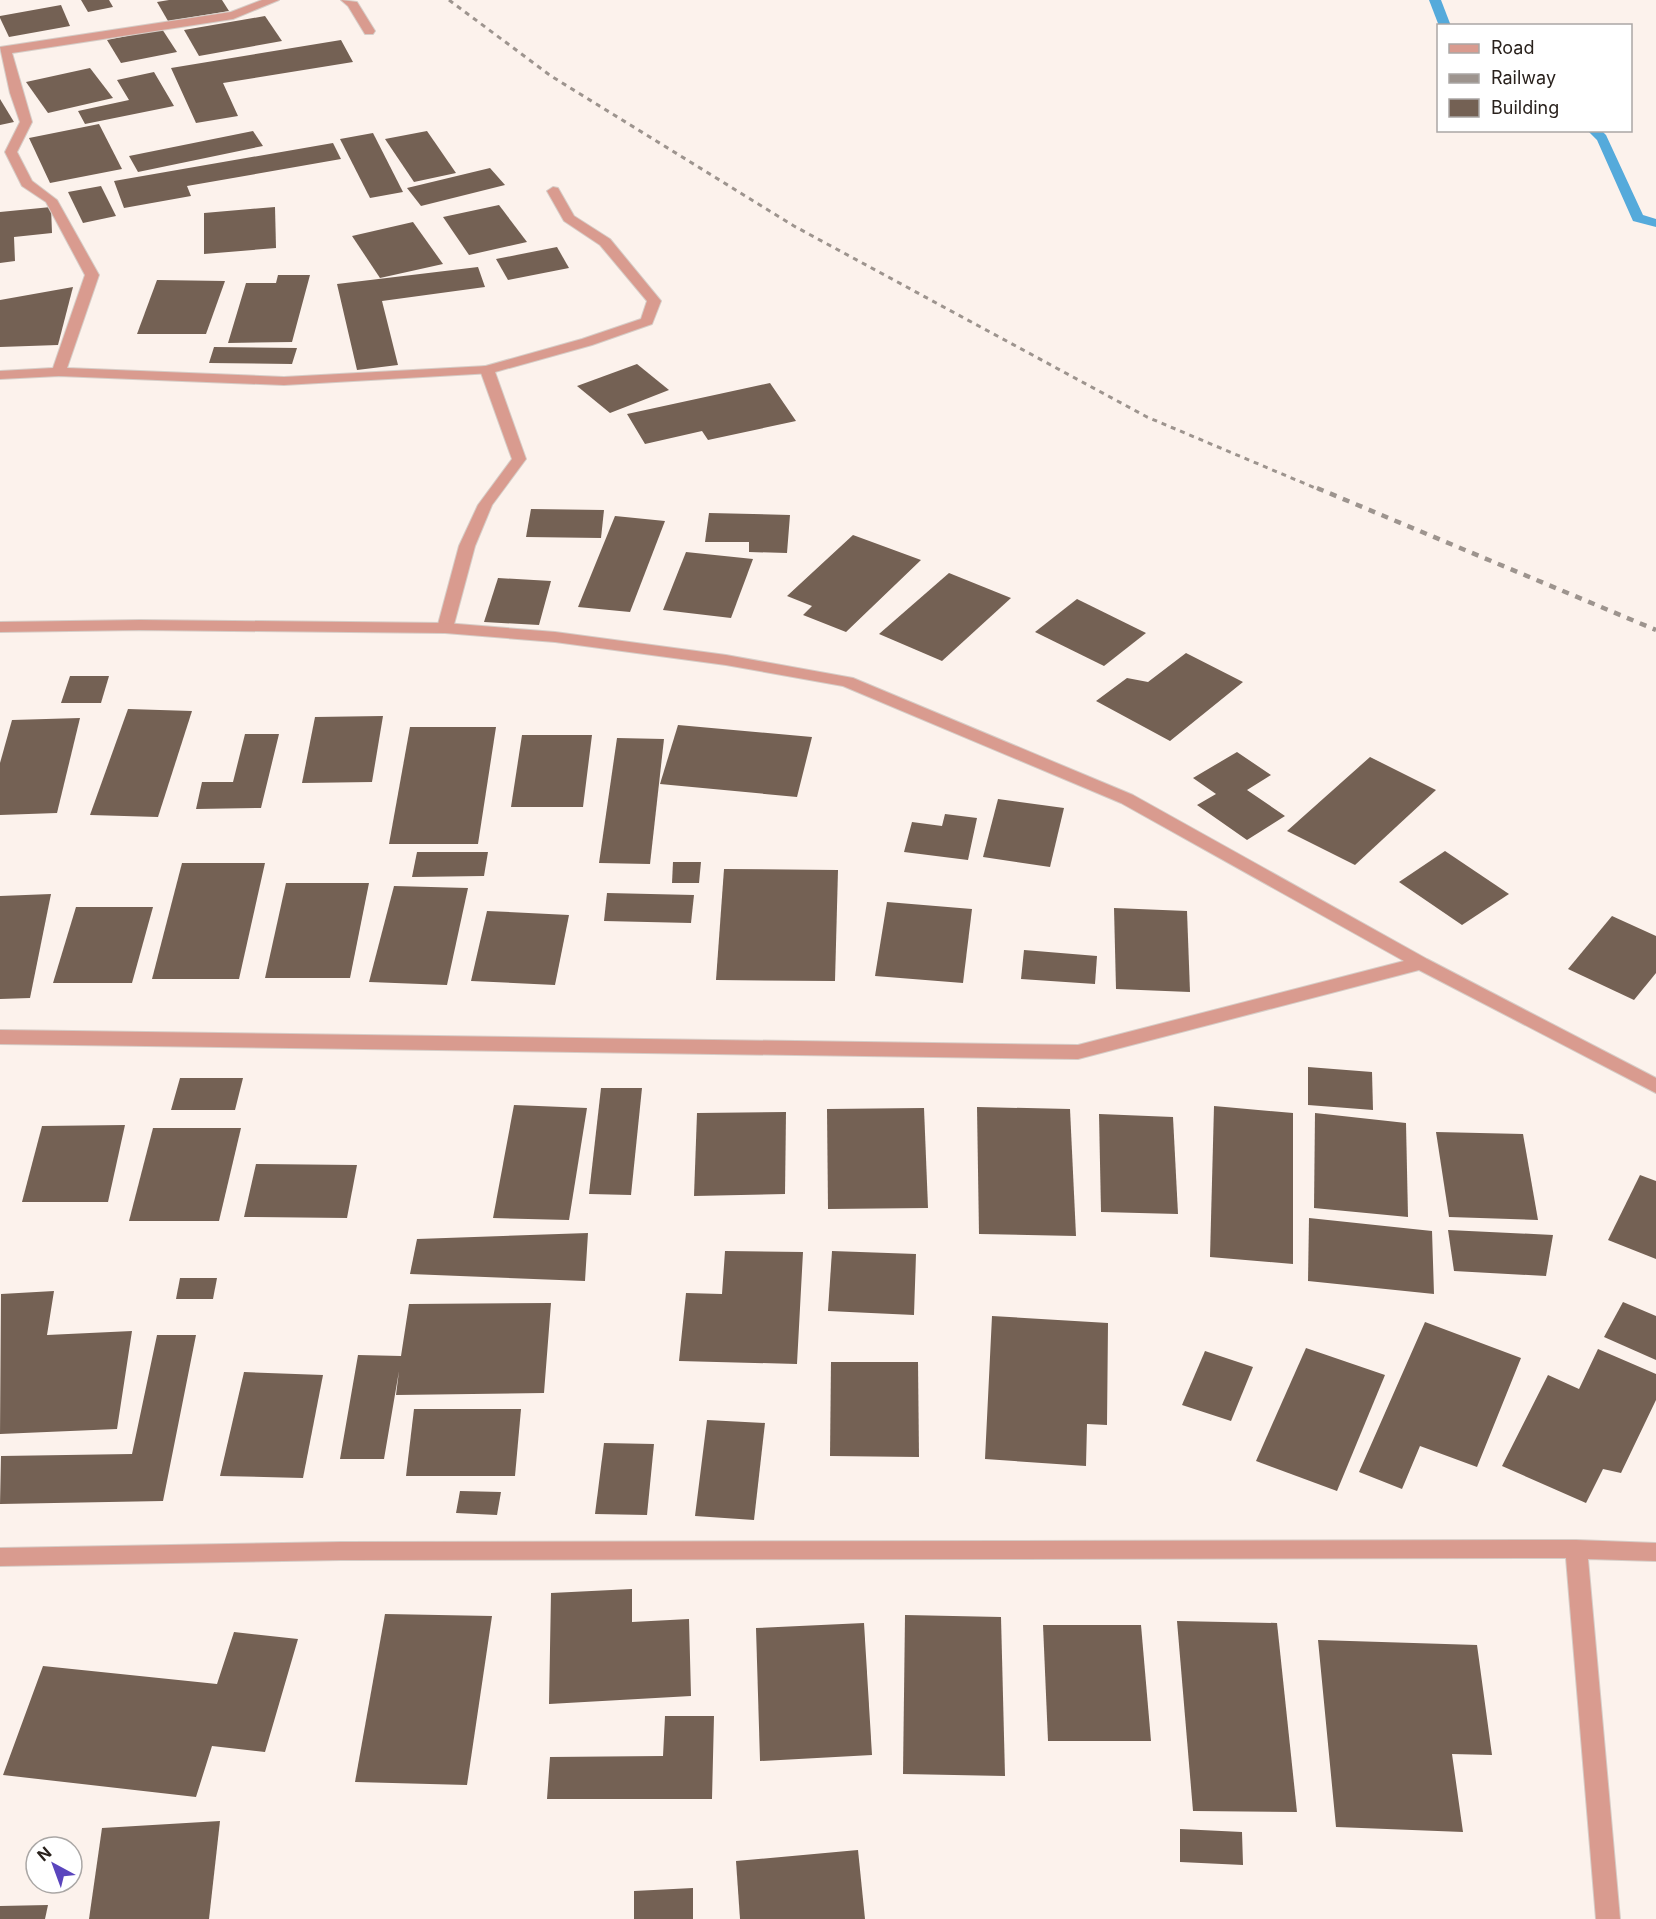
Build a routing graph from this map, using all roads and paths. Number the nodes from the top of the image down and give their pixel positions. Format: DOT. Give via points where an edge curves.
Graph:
graph roads {
  1 [pos="273,0"];
  2 [pos="346,0"];
  3 [pos="369,31"];
  4 [pos="3,51"];
  5 [pos="553,191"];
  6 [pos="487,370"];
  7 [pos="59,372"];
  8 [pos="0,375"];
  9 [pos="0,627"];
  10 [pos="445,628"];
  11 [pos="1421,963"];
  12 [pos="0,1037"];
  13 [pos="1656,1086"];
  14 [pos="1576,1549"];
  15 [pos="1656,1552"];
  16 [pos="0,1557"];
  17 [pos="1608,1919"];
  1 -- 4 [label="street" via="233,15"];
  2 -- 3 [label="street" via="353,4"];
  4 -- 7 [label="street" via="26,122 11,152 27,183 51,200 92,275"];
  5 -- 6 [label="street" via="569,218 605,242 654,301 646,321 566,350"];
  6 -- 7 [label="street" via="284,381"];
  6 -- 10 [label="street" via="519,459 486,505 472,536"];
  7 -- 8 [label="street"];
  9 -- 10 [label="street"];
  10 -- 11 [label="street" via="555,636 847,682 1126,799"];
  11 -- 12 [label="street" via="1078,1052"];
  11 -- 13 [label="street"];
  14 -- 15 [label="street"];
  14 -- 16 [label="street" via="341,1551"];
  14 -- 17 [label="street"];
}
